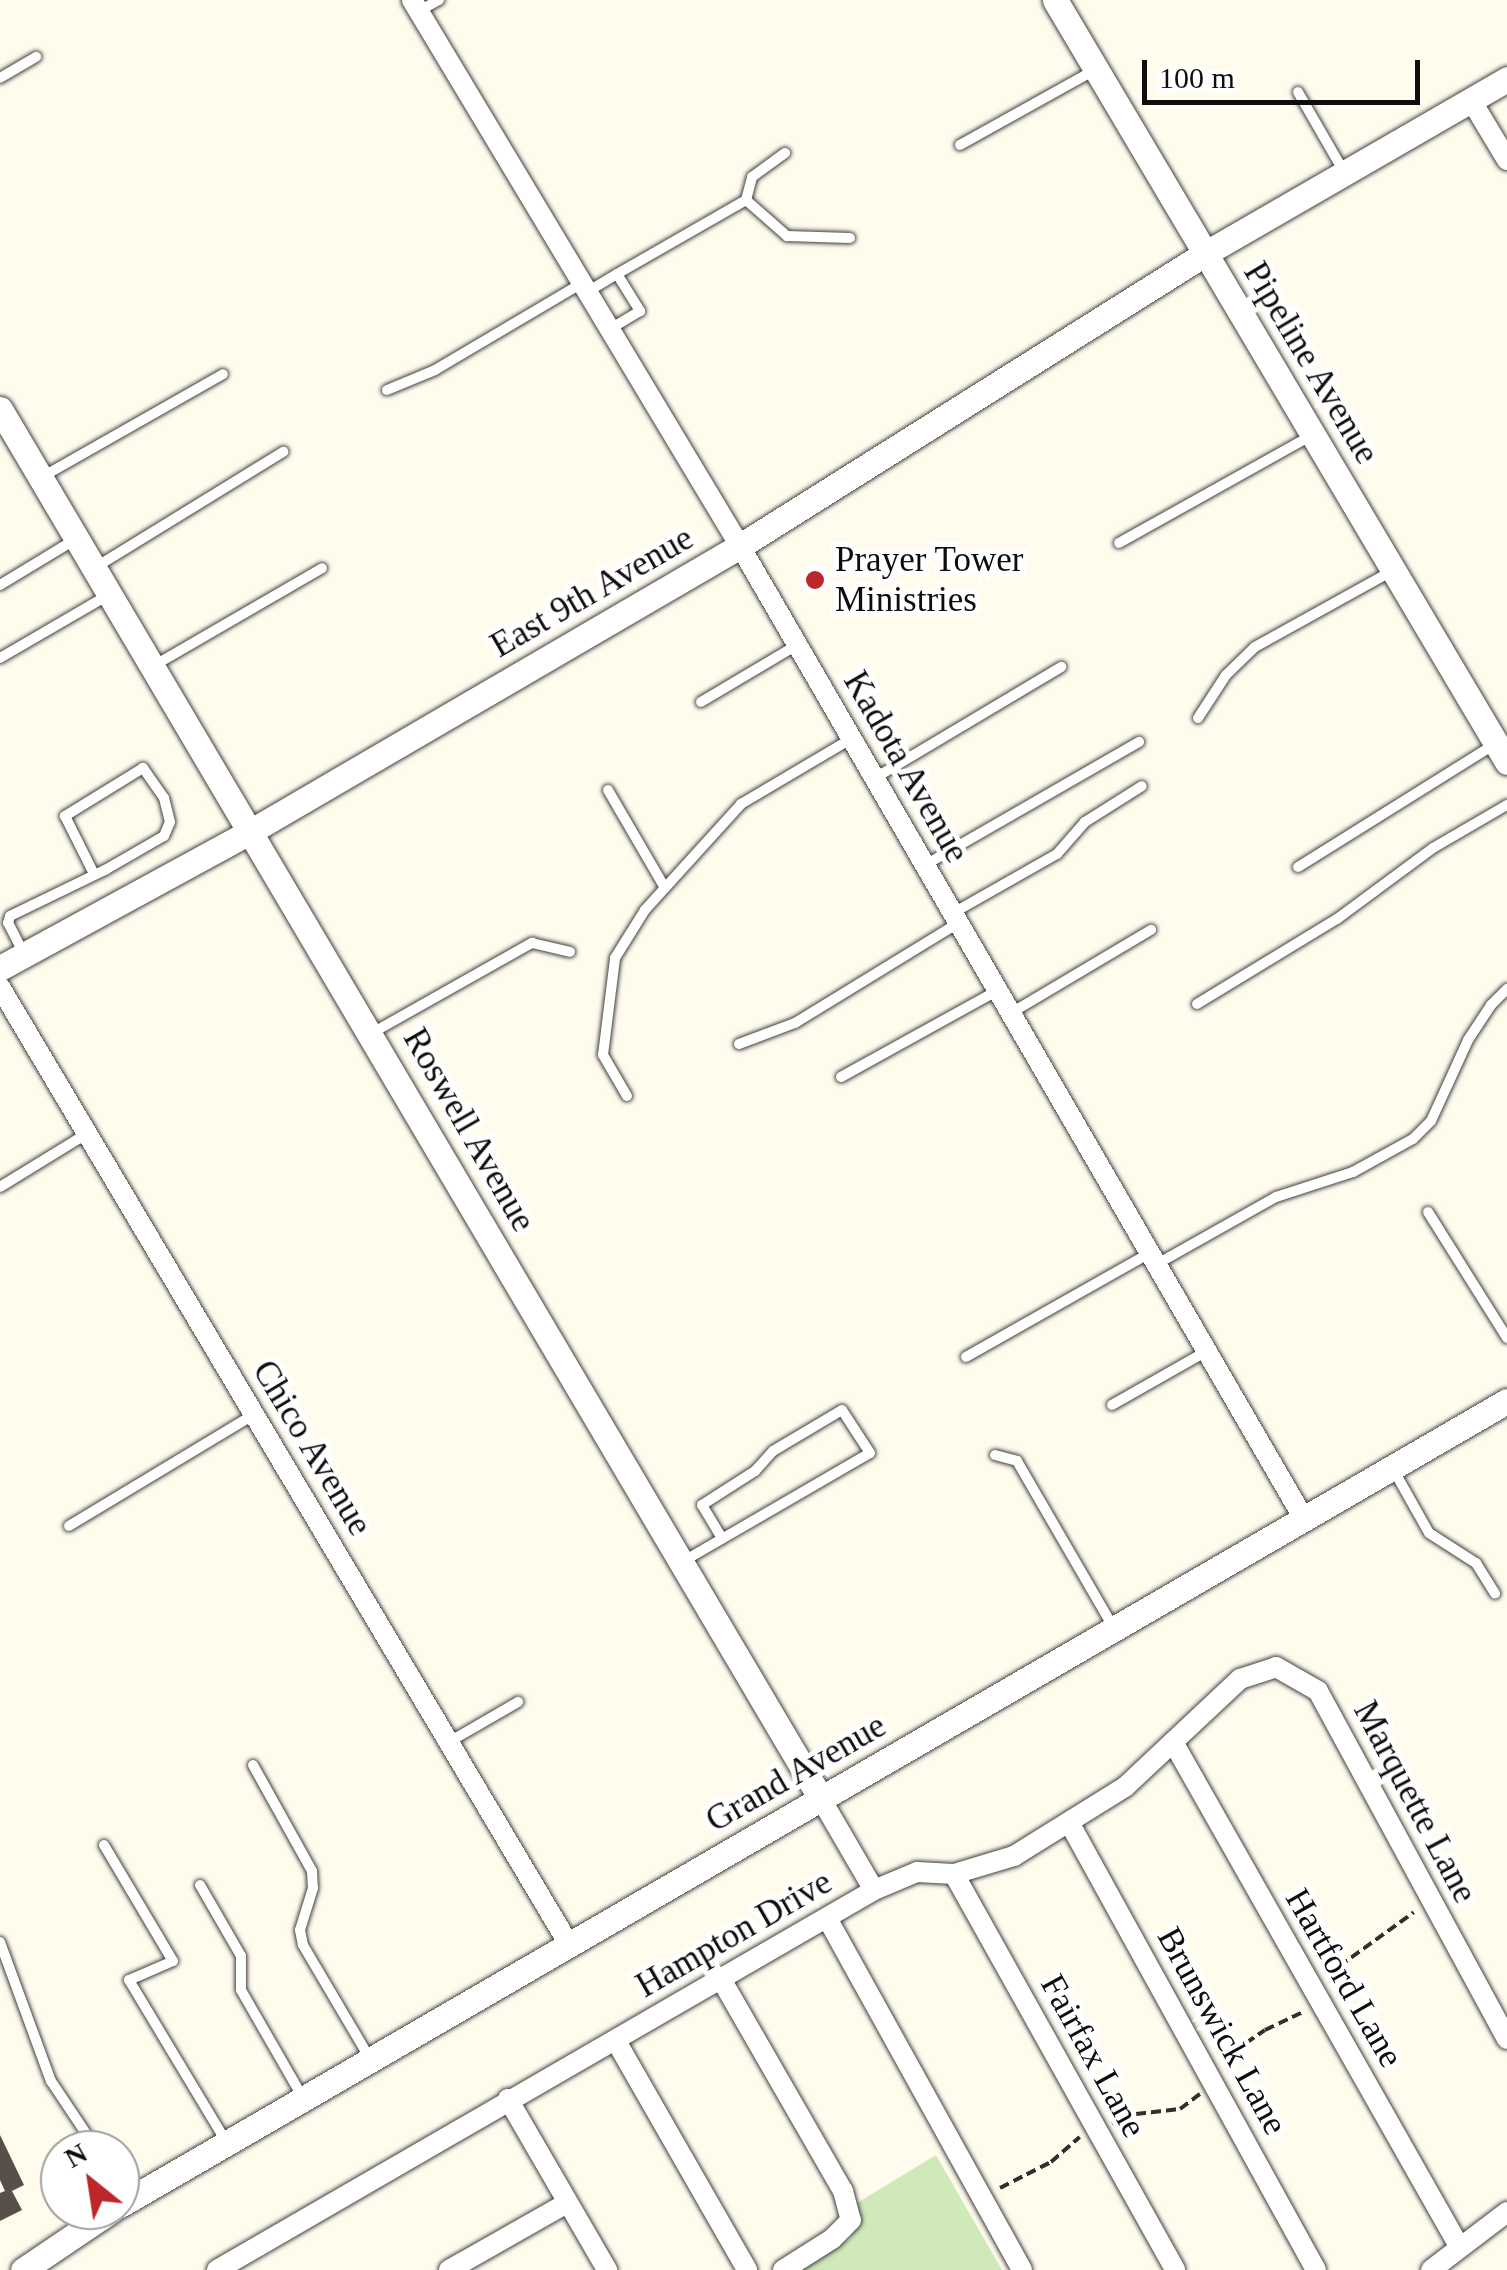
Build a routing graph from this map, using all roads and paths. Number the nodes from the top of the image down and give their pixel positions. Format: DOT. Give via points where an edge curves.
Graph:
graph roads {
  1 [pos="439,0"];
  2 [pos="1055,0"];
  3 [pos="415,6"];
  4 [pos="36,56"];
  5 [pos="1096,70"];
  6 [pos="0,78"];
  7 [pos="1507,79"];
  8 [pos="1298,92"];
  9 [pos="1471,100"];
  10 [pos="960,145"];
  11 [pos="785,153"];
  12 [pos="1507,160"];
  13 [pos="1345,173"];
  14 [pos="746,200"];
  15 [pos="850,238"];
  16 [pos="1206,253"];
  17 [pos="618,274"];
  18 [pos="585,287"];
  19 [pos="610,329"];
  20 [pos="223,374"];
  21 [pos="387,390"];
  22 [pos="0,409"];
  23 [pos="1312,434"];
  24 [pos="283,452"];
  25 [pos="41,477"];
  26 [pos="77,538"];
  27 [pos="1119,543"];
  28 [pos="740,546"];
  29 [pos="96,568"];
  30 [pos="322,568"];
  31 [pos="1393,570"];
  32 [pos="0,585"];
  33 [pos="110,593"];
  34 [pos="798,644"];
  35 [pos="0,658"];
  36 [pos="154,666"];
  37 [pos="1061,667"];
  38 [pos="701,702"];
  39 [pos="1198,718"];
  40 [pos="852,739"];
  41 [pos="1139,742"];
  42 [pos="1503,749"];
  43 [pos="875,778"];
  44 [pos="1142,786"];
  45 [pos="608,790"];
  46 [pos="1507,805"];
  47 [pos="253,830"];
  48 [pos="925,864"];
  49 [pos="1298,867"];
  50 [pos="94,874"];
  51 [pos="665,888"];
  52 [pos="956,918"];
  53 [pos="1151,930"];
  54 [pos="570,952"];
  55 [pos="24,955"];
  56 [pos="0,968"];
  57 [pos="0,986"];
  58 [pos="1507,989"];
  59 [pos="998,991"];
  60 [pos="1196,1004"];
  61 [pos="1011,1013"];
  62 [pos="372,1033"];
  63 [pos="739,1044"];
  64 [pos="841,1077"];
  65 [pos="627,1096"];
  66 [pos="87,1133"];
  67 [pos="0,1187"];
  68 [pos="1428,1212"];
  69 [pos="1153,1259"];
  70 [pos="1507,1338"];
  71 [pos="1207,1351"];
  72 [pos="966,1357"];
  73 [pos="1507,1401"];
  74 [pos="1112,1405"];
  75 [pos="254,1415"];
  76 [pos="995,1455"];
  77 [pos="1392,1468"];
  78 [pos="1304,1519"];
  79 [pos="69,1526"];
  80 [pos="722,1538"];
  81 [pos="682,1562"];
  82 [pos="1495,1593"];
  83 [pos="1114,1629"];
  84 [pos="1276,1667"];
  85 [pos="518,1702"];
  86 [pos="449,1742"];
  87 [pos="1173,1742"];
  88 [pos="253,1765"];
  89 [pos="820,1799"];
  90 [pos="1070,1824"];
  91 [pos="104,1845"];
  92 [pos="954,1874"];
  93 [pos="200,1884"];
  94 [pos="874,1890"];
  95 [pos="827,1918"];
  96 [pos="0,1942"];
  97 [pos="568,1943"];
  98 [pos="721,1978"];
  99 [pos="1507,2039"];
  100 [pos="616,2041"];
  101 [pos="369,2058"];
  102 [pos="302,2096"];
  103 [pos="508,2099"];
  104 [pos="84,2130"];
  105 [pos="225,2140"];
  106 [pos="140,2187"];
  107 [pos="567,2203"];
  108 [pos="1507,2212"];
  109 [pos="77,2230"];
  110 [pos="1459,2246"];
  111 [pos="462,2267"];
  112 [pos="23,2270"];
  113 [pos="217,2270"];
  114 [pos="607,2270"];
  115 [pos="747,2270"];
  116 [pos="784,2270"];
  117 [pos="1022,2270"];
  118 [pos="1175,2270"];
  119 [pos="1316,2270"];
  120 [pos="1431,2270"];
  1 -- 3 [label="lane"];
  2 -- 5 [label="street, Pipeline Avenue"];
  3 -- 18 [label="street, Kadota Avenue"];
  4 -- 6 [label="lane"];
  5 -- 10 [label="lane"];
  5 -- 16 [label="street, Pipeline Avenue"];
  7 -- 9 [label="street, East 9th Avenue"];
  8 -- 13 [label="lane"];
  9 -- 12 [label="street"];
  9 -- 13 [label="street, East 9th Avenue"];
  11 -- 14 [label="lane" via="752,176"];
  13 -- 16 [label="street, East 9th Avenue"];
  14 -- 15 [label="lane" via="787,236"];
  14 -- 17 [label="lane"];
  16 -- 23 [label="street, Pipeline Avenue"];
  16 -- 28 [label="street, East 9th Avenue"];
  17 -- 18 [label="lane"];
  17 -- 19 [label="lane" via="640,310"];
  18 -- 19 [label="street, Kadota Avenue"];
  18 -- 21 [label="lane"];
  19 -- 28 [label="street, Kadota Avenue"];
  20 -- 25 [label="lane"];
  22 -- 25 [label="street, Roswell Avenue"];
  23 -- 27 [label="lane"];
  23 -- 31 [label="street, Pipeline Avenue"];
  24 -- 29 [label="lane"];
  25 -- 26 [label="street, Roswell Avenue"];
  26 -- 29 [label="street, Roswell Avenue"];
  26 -- 32 [label="lane"];
  28 -- 34 [label="street, Kadota Avenue"];
  28 -- 47 [label="street, East 9th Avenue"];
  29 -- 33 [label="street, Roswell Avenue"];
  30 -- 36 [label="lane"];
  31 -- 39 [label="lane" via="1255,647 1226,675"];
  31 -- 42 [label="street, Pipeline Avenue"];
  33 -- 35 [label="lane"];
  33 -- 36 [label="street, Roswell Avenue"];
  34 -- 38 [label="lane"];
  34 -- 40 [label="street, Kadota Avenue"];
  36 -- 47 [label="street, Roswell Avenue"];
  37 -- 43 [label="lane"];
  40 -- 43 [label="street, Kadota Avenue"];
  40 -- 51 [label="lane" via="741,804"];
  41 -- 48 [label="lane"];
  42 -- 49 [label="lane"];
  43 -- 48 [label="street, Kadota Avenue"];
  44 -- 52 [label="lane" via="1085,822 1057,854"];
  45 -- 51 [label="lane"];
  46 -- 60 [label="lane"];
  47 -- 55 [label="street, East 9th Avenue"];
  47 -- 62 [label="street, Roswell Avenue"];
  48 -- 52 [label="street, Kadota Avenue"];
  50 -- 50 [label="lane" via="164,836 170,822 164,798 143,768 65,816"];
  50 -- 55 [label="lane" via="10,916"];
  51 -- 65 [label="lane" via="614,958 603,1055"];
  52 -- 59 [label="street, Kadota Avenue"];
  52 -- 63 [label="lane" via="795,1023"];
  53 -- 61 [label="lane"];
  54 -- 62 [label="lane" via="532,943"];
  55 -- 56 [label="street, East 9th Avenue"];
  57 -- 66 [label="street, Chico Avenue"];
  58 -- 69 [label="lane" via="1468,1040 1432,1122 1412,1139 1353,1172 1276,1197"];
  59 -- 61 [label="street, Kadota Avenue"];
  59 -- 64 [label="lane"];
  61 -- 69 [label="street, Kadota Avenue"];
  62 -- 81 [label="street, Roswell Avenue"];
  66 -- 67 [label="lane"];
  66 -- 75 [label="street, Chico Avenue"];
  68 -- 70 [label="lane"];
  69 -- 71 [label="street, Kadota Avenue"];
  69 -- 72 [label="lane"];
  71 -- 74 [label="lane"];
  71 -- 78 [label="street, Kadota Avenue"];
  73 -- 77 [label="street, Grand Avenue"];
  75 -- 79 [label="lane"];
  75 -- 86 [label="street, Chico Avenue"];
  76 -- 83 [label="lane" via="1018,1460"];
  77 -- 78 [label="street, Grand Avenue"];
  77 -- 82 [label="lane" via="1429,1532 1476,1563"];
  78 -- 83 [label="street, Grand Avenue"];
  80 -- 80 [label="lane" via="870,1452 842,1410 773,1450 755,1471 702,1504"];
  80 -- 81 [label="lane"];
  81 -- 89 [label="street, Roswell Avenue"];
  83 -- 89 [label="street, Grand Avenue"];
  84 -- 87 [label="street, Hampton Drive" via="1240,1680"];
  84 -- 99 [label="street, Marquette Lane" via="1318,1691"];
  85 -- 86 [label="lane"];
  86 -- 97 [label="street, Chico Avenue"];
  87 -- 90 [label="street, Hampton Drive" via="1125,1787"];
  87 -- 110 [label="street, Hartford Lane"];
  88 -- 101 [label="lane" via="312,1871 300,1930 304,1946"];
  89 -- 94 [label="street, Roswell Avenue"];
  89 -- 97 [label="street, Grand Avenue"];
  90 -- 92 [label="street, Hampton Drive" via="1014,1856"];
  90 -- 119 [label="street, Brunswick Lane"];
  91 -- 105 [label="lane" via="173,1961 129,1980"];
  92 -- 94 [label="street, Hampton Drive" via="918,1872"];
  92 -- 118 [label="street, Fairfax Lane"];
  93 -- 102 [label="lane" via="241,1956 241,1990"];
  94 -- 95 [label="street, Hampton Drive"];
  95 -- 98 [label="street, Hampton Drive"];
  95 -- 117 [label="street"];
  96 -- 104 [label="lane" via="51,2081"];
  97 -- 101 [label="street, Grand Avenue"];
  98 -- 100 [label="street, Hampton Drive"];
  98 -- 116 [label="street" via="843,2191 851,2220"];
  100 -- 103 [label="street, Hampton Drive"];
  100 -- 115 [label="street"];
  101 -- 102 [label="street, Grand Avenue"];
  102 -- 105 [label="street, Grand Avenue"];
  103 -- 107 [label="street"];
  103 -- 113 [label="street, Hampton Drive"];
  105 -- 106 [label="street, Grand Avenue"];
  107 -- 111 [label="street"];
  107 -- 114 [label="street"];
  108 -- 110 [label="street"];
  109 -- 112 [label="street, Grand Avenue"];
  110 -- 120 [label="street"];
}
